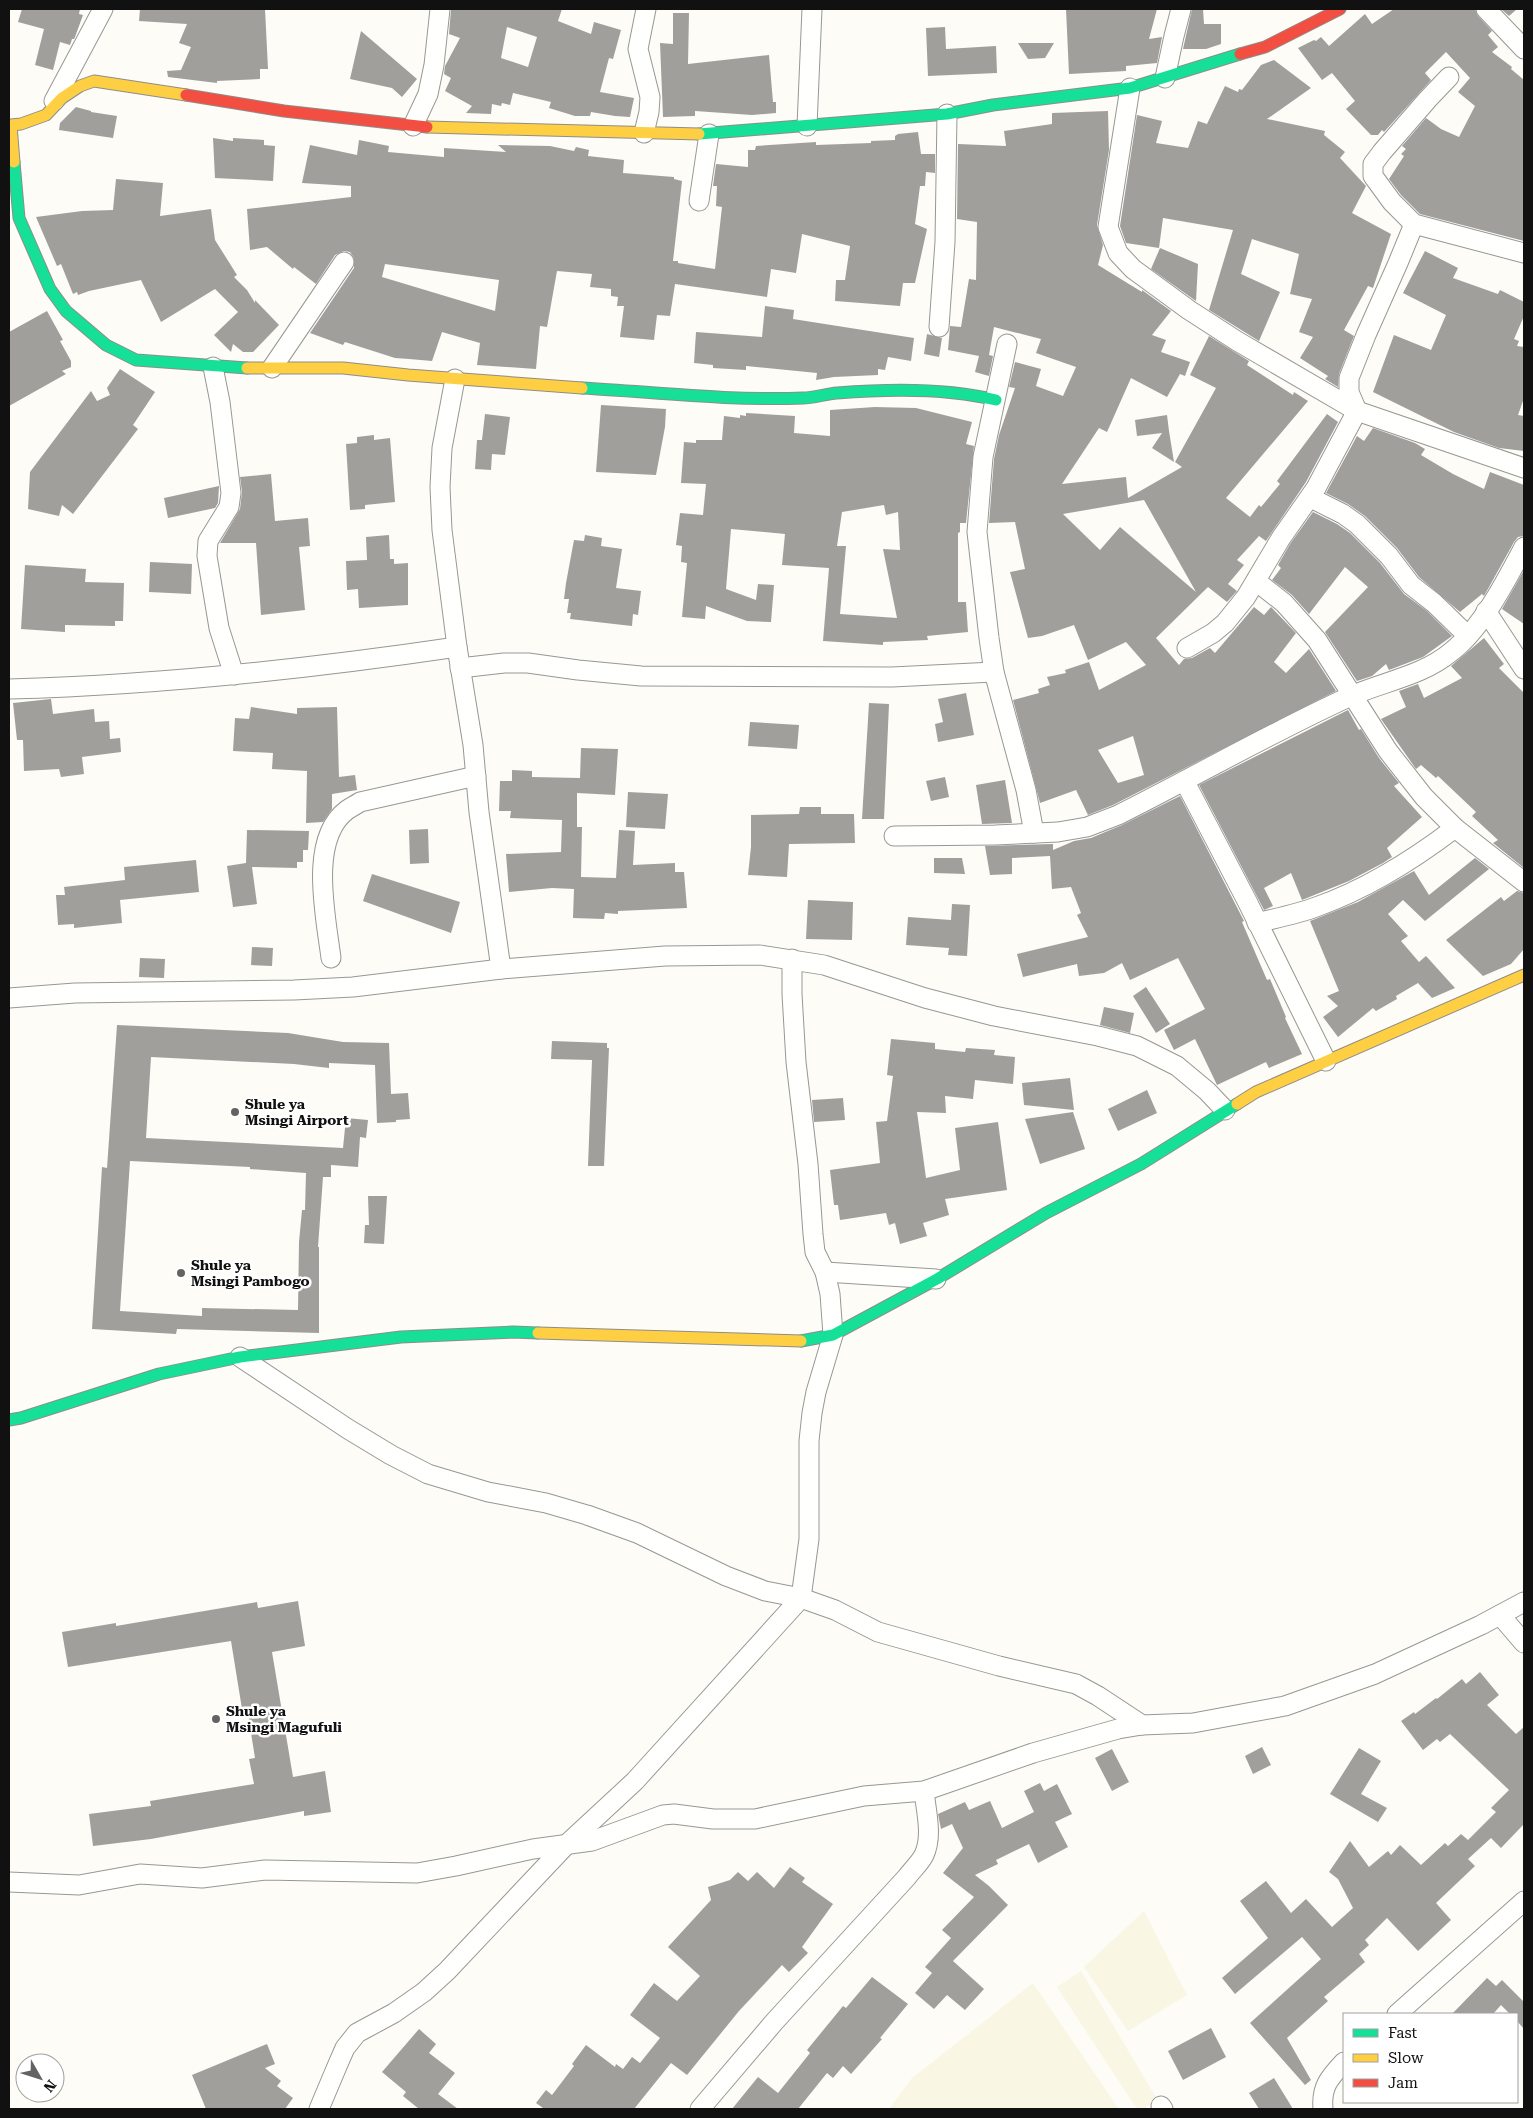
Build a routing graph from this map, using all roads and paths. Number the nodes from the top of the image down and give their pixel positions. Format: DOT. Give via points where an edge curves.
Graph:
graph roads {
  1 [pos="103,9"];
  2 [pos="440,9"];
  3 [pos="646,9"];
  4 [pos="812,9"];
  5 [pos="1182,9"];
  6 [pos="1340,9"];
  7 [pos="1486,9"];
  8 [pos="1524,49"];
  9 [pos="1165,78"];
  10 [pos="1449,78"];
  11 [pos="1130,88"];
  12 [pos="947,114"];
  13 [pos="46,115"];
  14 [pos="10,125"];
  15 [pos="413,126"];
  16 [pos="807,126"];
  17 [pos="644,132"];
  18 [pos="709,134"];
  19 [pos="699,202"];
  20 [pos="1414,224"];
  21 [pos="1524,253"];
  22 [pos="344,262"];
  23 [pos="938,327"];
  24 [pos="1007,344"];
  25 [pos="213,367"];
  26 [pos="272,368"];
  27 [pos="454,379"];
  28 [pos="996,400"];
  29 [pos="1357,411"];
  30 [pos="1524,468"];
  31 [pos="1310,498"];
  32 [pos="1524,547"];
  33 [pos="1256,581"];
  34 [pos="1486,611"];
  35 [pos="1468,636"];
  36 [pos="456,647"];
  37 [pos="1187,648"];
  38 [pos="460,668"];
  39 [pos="1524,669"];
  40 [pos="994,672"];
  41 [pos="234,675"];
  42 [pos="9,689"];
  43 [pos="1353,695"];
  44 [pos="476,776"];
  45 [pos="1185,782"];
  46 [pos="1455,828"];
  47 [pos="1034,833"];
  48 [pos="894,836"];
  49 [pos="1524,882"];
  50 [pos="1257,923"];
  51 [pos="331,958"];
  52 [pos="792,959"];
  53 [pos="501,969"];
  54 [pos="1524,976"];
  55 [pos="9,998"];
  56 [pos="1326,1061"];
  57 [pos="1225,1110"];
  58 [pos="825,1272"];
  59 [pos="937,1279"];
  60 [pos="833,1335"];
  61 [pos="240,1357"];
  62 [pos="9,1420"];
  63 [pos="801,1598"];
  64 [pos="1524,1602"];
  65 [pos="1500,1615"];
  66 [pos="1524,1643"];
  67 [pos="1142,1725"];
  68 [pos="924,1791"];
  69 [pos="566,1845"];
  70 [pos="9,1882"];
  71 [pos="1524,1901"];
  72 [pos="1399,2013"];
  73 [pos="1343,2063"];
  74 [pos="319,2109"];
  75 [pos="700,2109"];
  76 [pos="1323,2109"];
  1 -- 13 [label="street"];
  2 -- 15 [label="street" via="428,94"];
  3 -- 17 [label="street" via="638,49 650,97"];
  4 -- 16 [label="street"];
  5 -- 9 [label="street"];
  6 -- 9 [label="street" via="1265,47"];
  7 -- 8 [label="street"];
  9 -- 11 [label="street"];
  10 -- 20 [label="street" via="1386,146 1372,168 1374,179"];
  11 -- 12 [label="street"];
  11 -- 29 [label="street" via="1108,227 1118,254 1133,269 1217,328"];
  12 -- 16 [label="street"];
  12 -- 23 [label="street" via="945,242"];
  13 -- 14 [label="street"];
  13 -- 15 [label="street" via="62,98 94,81 284,111"];
  14 -- 25 [label="street" via="19,218 34,256 56,299 66,311 106,345 136,360"];
  15 -- 17 [label="street"];
  16 -- 18 [label="street"];
  17 -- 18 [label="street"];
  18 -- 19 [label="street"];
  20 -- 21 [label="street"];
  20 -- 29 [label="street" via="1349,378 1349,392"];
  22 -- 26 [label="street"];
  24 -- 28 [label="street"];
  25 -- 26 [label="street"];
  25 -- 41 [label="street" via="231,493 229,507 208,541 207,556 219,628"];
  26 -- 27 [label="street" via="314,366"];
  27 -- 28 [label="street" via="776,399 875,391 968,393"];
  27 -- 36 [label="street" via="442,448 440,487"];
  28 -- 40 [label="street" via="983,457 977,532"];
  29 -- 30 [label="street"];
  29 -- 31 [label="street"];
  31 -- 33 [label="street"];
  31 -- 35 [label="street" via="1357,524 1389,556 1411,585 1434,602"];
  32 -- 34 [label="street"];
  33 -- 37 [label="street" via="1225,623"];
  33 -- 43 [label="street" via="1284,604 1317,640"];
  34 -- 35 [label="street"];
  34 -- 39 [label="street"];
  35 -- 43 [label="street" via="1437,662"];
  36 -- 38 [label="street"];
  36 -- 41 [label="street"];
  38 -- 40 [label="street" via="528,663 641,676 892,677"];
  38 -- 44 [label="street"];
  40 -- 47 [label="street" via="1026,790"];
  41 -- 42 [label="street" via="84,687"];
  43 -- 45 [label="street"];
  43 -- 46 [label="street" via="1404,772"];
  44 -- 51 [label="street" via="360,802 346,810 326,842 323,862"];
  44 -- 53 [label="street"];
  45 -- 47 [label="street" via="1087,827"];
  45 -- 50 [label="street"];
  46 -- 49 [label="street"];
  46 -- 50 [label="street" via="1374,882 1317,907"];
  47 -- 48 [label="street"];
  50 -- 56 [label="street"];
  52 -- 53 [label="street" via="760,955 665,956"];
  52 -- 57 [label="street" via="824,965 924,998 994,1016 1137,1046 1177,1066"];
  52 -- 58 [label="street" via="796,1062 813,1234 816,1252"];
  53 -- 55 [label="street" via="352,987 75,993"];
  54 -- 56 [label="street"];
  56 -- 57 [label="street" via="1256,1092"];
  57 -- 59 [label="street" via="1141,1164 1046,1213"];
  58 -- 59 [label="street"];
  58 -- 60 [label="street"];
  59 -- 60 [label="street"];
  60 -- 61 [label="street" via="797,1342 513,1332 401,1337"];
  60 -- 63 [label="street" via="812,1413 809,1539"];
  61 -- 62 [label="street" via="159,1374"];
  61 -- 63 [label="street" via="348,1429 428,1474 586,1515 637,1534 726,1576 765,1591"];
  63 -- 67 [label="street" via="835,1610 878,1632 1076,1684"];
  63 -- 69 [label="street" via="635,1781"];
  64 -- 65 [label="street"];
  65 -- 66 [label="street"];
  65 -- 67 [label="street" via="1376,1674 1285,1706 1193,1723"];
  67 -- 68 [label="street" via="1033,1753"];
  68 -- 69 [label="street" via="864,1796 755,1819 712,1820 664,1815 612,1835"];
  68 -- 75 [label="street" via="929,1831 924,1856"];
  69 -- 70 [label="street" via="417,1872 256,1871 202,1878 140,1874 79,1885"];
  69 -- 74 [label="street" via="424,1992 357,2033 338,2064"];
  71 -- 72 [label="street"];
  73 -- 76 [label="street" via="1329,2078 1322,2096"];
}
